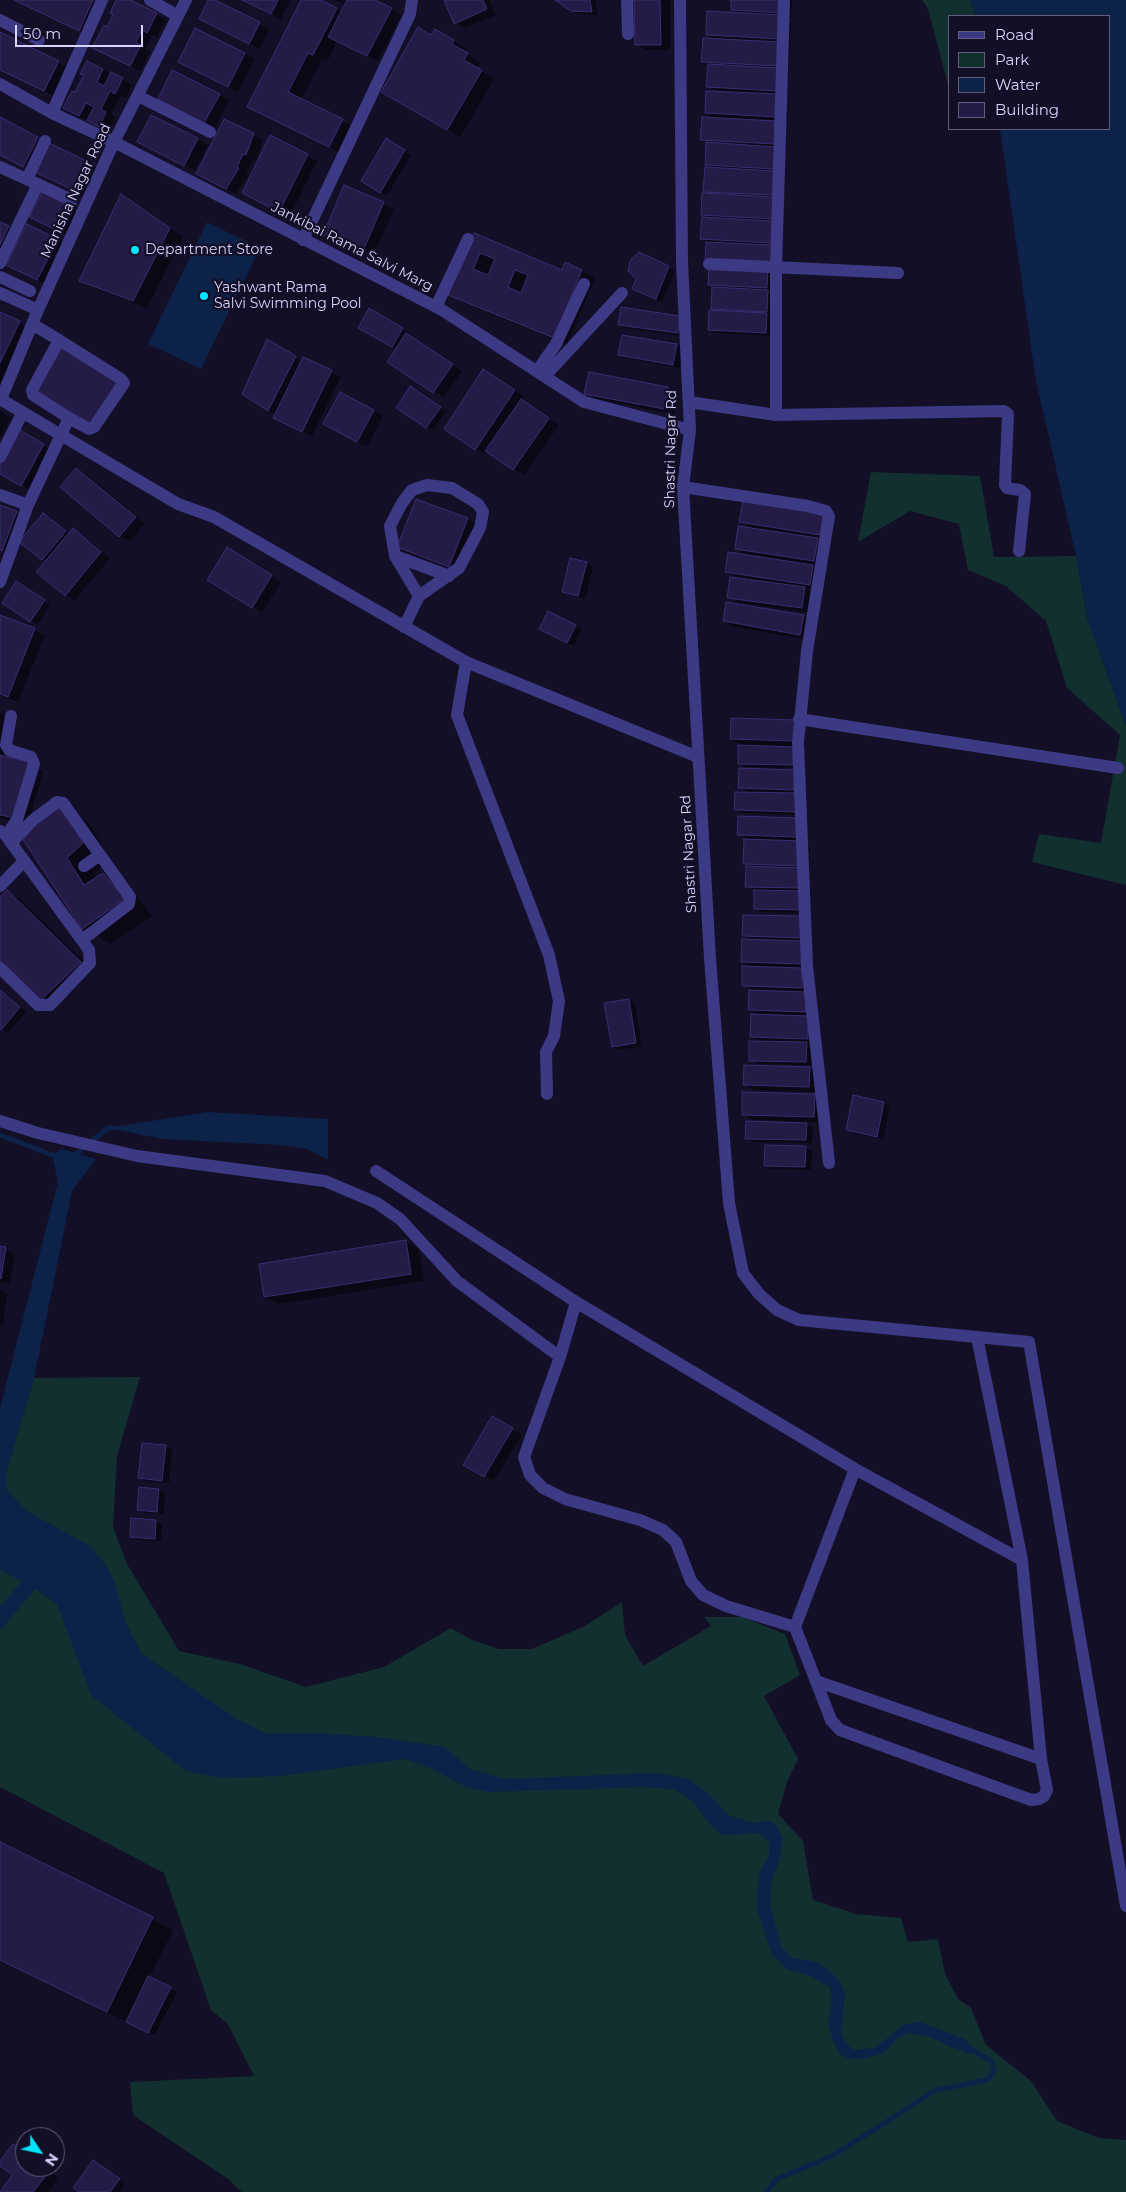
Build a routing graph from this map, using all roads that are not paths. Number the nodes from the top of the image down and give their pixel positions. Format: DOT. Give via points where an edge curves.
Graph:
graph roads {
  1 [pos="102,0"];
  2 [pos="150,0"];
  3 [pos="186,0"];
  4 [pos="412,0"];
  5 [pos="627,0"];
  6 [pos="680,0"];
  7 [pos="784,2"];
  8 [pos="178,16"];
  9 [pos="0,20"];
  10 [pos="628,34"];
  11 [pos="39,40"];
  12 [pos="0,85"];
  13 [pos="138,96"];
  14 [pos="52,113"];
  15 [pos="210,132"];
  16 [pos="44,141"];
  17 [pos="114,142"];
  18 [pos="0,167"];
  19 [pos="32,182"];
  20 [pos="72,200"];
  21 [pos="468,239"];
  22 [pos="302,240"];
  23 [pos="0,263"];
  24 [pos="709,264"];
  25 [pos="776,268"];
  26 [pos="898,273"];
  27 [pos="0,277"];
  28 [pos="584,284"];
  29 [pos="30,291"];
  30 [pos="622,292"];
  31 [pos="0,293"];
  32 [pos="436,307"];
  33 [pos="38,310"];
  34 [pos="32,324"];
  35 [pos="59,340"];
  36 [pos="541,373"];
  37 [pos="0,399"];
  38 [pos="689,402"];
  39 [pos="23,412"];
  40 [pos="776,415"];
  41 [pos="69,418"];
  42 [pos="690,430"];
  43 [pos="61,434"];
  44 [pos="0,457"];
  45 [pos="683,487"];
  46 [pos="0,495"];
  47 [pos="28,505"];
  48 [pos="1019,551"];
  49 [pos="395,556"];
  50 [pos="449,576"];
  51 [pos="0,582"];
  52 [pos="420,596"];
  53 [pos="404,627"];
  54 [pos="466,662"];
  55 [pos="12,716"];
  56 [pos="800,719"];
  57 [pos="698,757"];
  58 [pos="1118,768"];
  59 [pos="6,837"];
  60 [pos="100,856"];
  61 [pos="24,861"];
  62 [pos="84,866"];
  63 [pos="0,886"];
  64 [pos="82,940"];
  65 [pos="0,968"];
  66 [pos="547,1094"];
  67 [pos="0,1121"];
  68 [pos="829,1163"];
  69 [pos="376,1171"];
  70 [pos="576,1302"];
  71 [pos="977,1337"];
  72 [pos="560,1357"];
  73 [pos="855,1469"];
  74 [pos="1022,1560"];
  75 [pos="795,1628"];
  76 [pos="816,1681"];
  77 [pos="1041,1759"];
  78 [pos="1126,1906"];
  1 -- 14 [label="street"];
  2 -- 8 [label="street"];
  3 -- 8 [label="street, Manisha Nagar Road"];
  4 -- 22 [label="street" via="410,14"];
  5 -- 10 [label="street"];
  6 -- 38 [label="street, Shastri Nagar Rd" via="682,262"];
  7 -- 25 [label="street"];
  8 -- 13 [label="street, Manisha Nagar Road"];
  9 -- 11 [label="street"];
  12 -- 14 [label="street, Jankibai Rama Salvi Marg"];
  13 -- 15 [label="street"];
  13 -- 17 [label="street, Manisha Nagar Road"];
  14 -- 17 [label="street, Jankibai Rama Salvi Marg"];
  16 -- 19 [label="street"];
  17 -- 22 [label="street, Jankibai Rama Salvi Marg"];
  17 -- 33 [label="street, Manisha Nagar Road"];
  18 -- 19 [label="street"];
  19 -- 20 [label="street"];
  19 -- 23 [label="street"];
  21 -- 32 [label="street"];
  22 -- 32 [label="street, Jankibai Rama Salvi Marg"];
  24 -- 25 [label="street"];
  25 -- 26 [label="street"];
  25 -- 40 [label="street"];
  27 -- 29 [label="street"];
  28 -- 36 [label="street"];
  30 -- 36 [label="street"];
  31 -- 33 [label="street"];
  32 -- 36 [label="street, Jankibai Rama Salvi Marg"];
  33 -- 34 [label="street, Manisha Nagar Road"];
  34 -- 35 [label="street"];
  34 -- 37 [label="street, Manisha Nagar Road"];
  35 -- 41 [label="street" via="32,390 33,395"];
  35 -- 41 [label="street" via="121,378 124,383 94,427 89,429"];
  36 -- 42 [label="street, Jankibai Rama Salvi Marg" via="584,402"];
  37 -- 39 [label="street"];
  38 -- 40 [label="street"];
  38 -- 42 [label="street, Shastri Nagar Rd"];
  39 -- 43 [label="street"];
  39 -- 44 [label="street"];
  40 -- 48 [label="street" via="1004,411 1008,414 1005,485 1025,494"];
  41 -- 43 [label="street"];
  42 -- 45 [label="street, Shastri Nagar Rd"];
  43 -- 47 [label="street"];
  43 -- 53 [label="street" via="178,504 214,517"];
  45 -- 56 [label="street" via="808,506 828,513"];
  45 -- 57 [label="street, Shastri Nagar Rd"];
  46 -- 47 [label="street"];
  47 -- 51 [label="street"];
  49 -- 50 [label="street"];
  49 -- 50 [label="street" via="390,526 412,490 427,485 452,488 478,504 483,512 480,528 459,568"];
  49 -- 52 [label="street"];
  50 -- 52 [label="street"];
  52 -- 53 [label="street"];
  53 -- 54 [label="street"];
  54 -- 57 [label="street"];
  54 -- 66 [label="street" via="457,715 550,955 560,1002 554,1036 546,1052"];
  55 -- 59 [label="street" via="6,744 9,750 32,757 34,764 17,820"];
  56 -- 58 [label="street"];
  56 -- 68 [label="street" via="798,743 807,966"];
  57 -- 71 [label="street, Shastri Nagar Rd" via="729,1203 743,1273 777,1310 800,1320"];
  59 -- 60 [label="street" via="57,802 63,803"];
  59 -- 61 [label="street"];
  60 -- 62 [label="street"];
  60 -- 64 [label="street" via="130,897 129,904"];
  61 -- 63 [label="street"];
  61 -- 64 [label="street"];
  64 -- 65 [label="street" via="89,950 90,964 50,1005 38,1005"];
  67 -- 72 [label="street" via="137,1156 324,1181 354,1192 400,1219 458,1281"];
  69 -- 70 [label="street"];
  70 -- 72 [label="street"];
  70 -- 73 [label="street"];
  71 -- 74 [label="street"];
  71 -- 78 [label="street, Shastri Nagar Rd" via="1030,1342"];
  72 -- 75 [label="street" via="524,1457 530,1475 543,1488 565,1499 640,1520 663,1530 676,1542 691,1581 703,1595 726,1606"];
  73 -- 74 [label="street"];
  73 -- 75 [label="street"];
  74 -- 77 [label="street"];
  75 -- 76 [label="street"];
  76 -- 77 [label="street"];
  76 -- 77 [label="street" via="831,1720 840,1730 1031,1800 1039,1800 1046,1790"];
}
